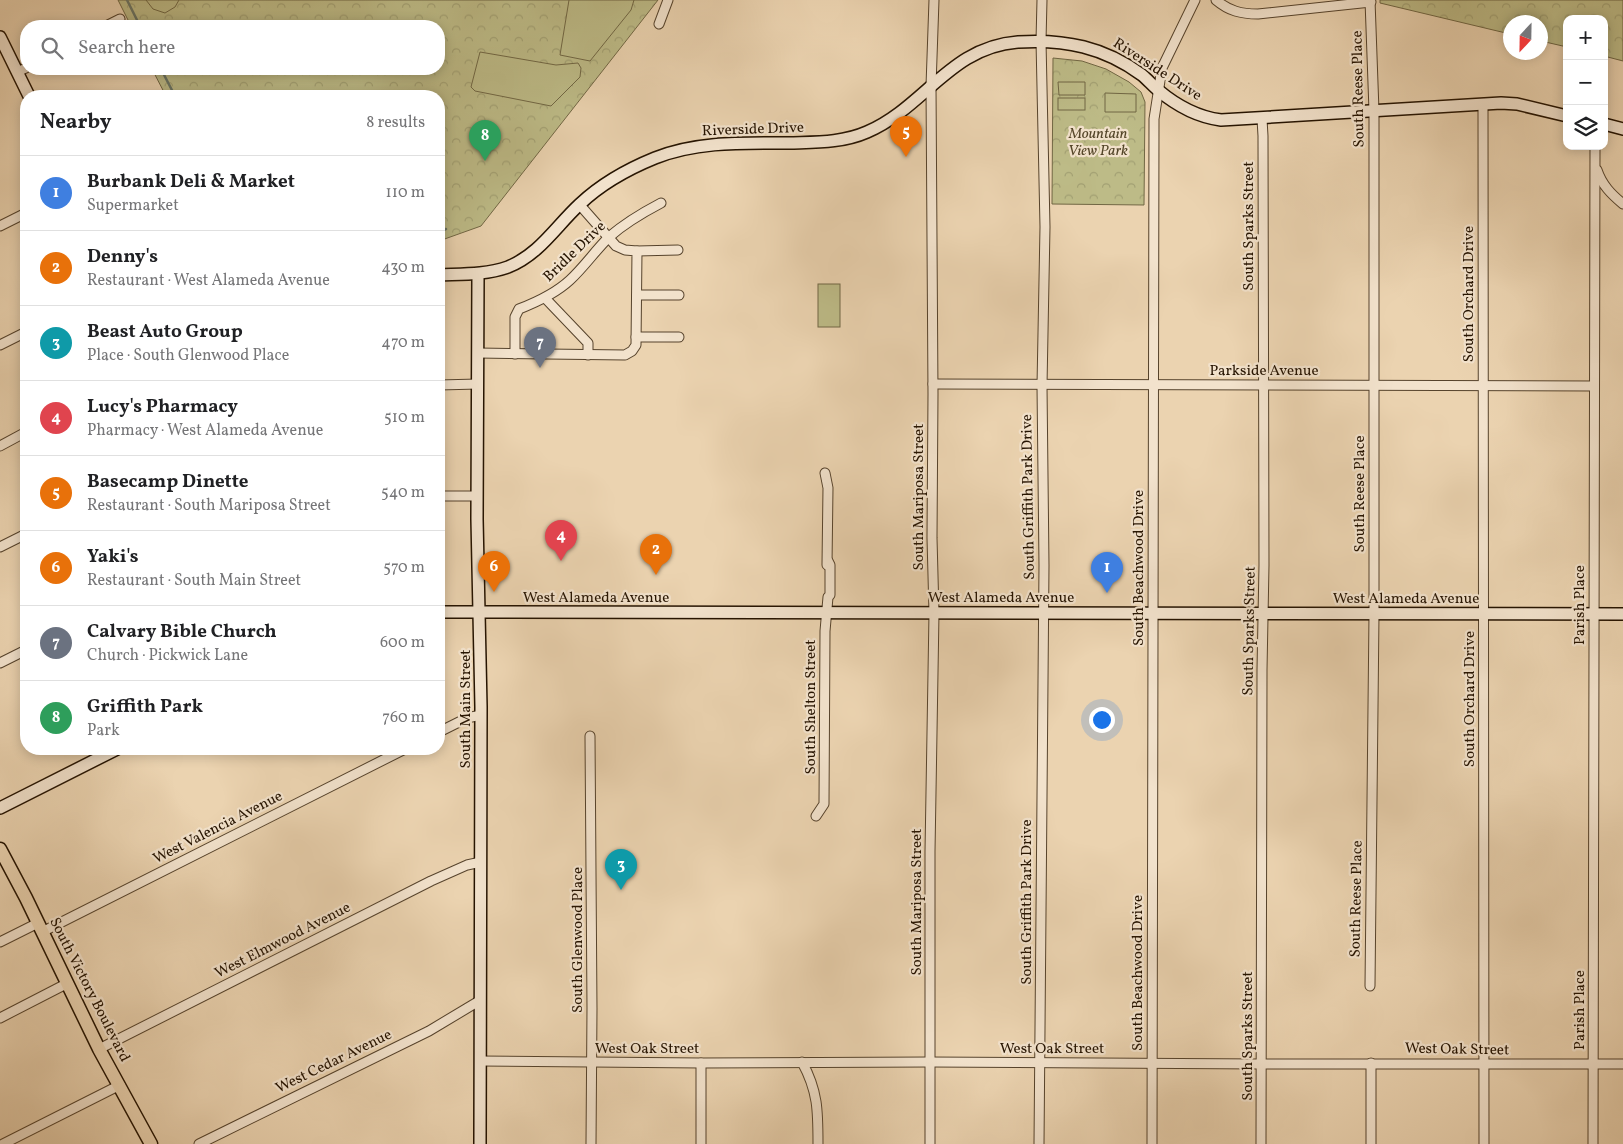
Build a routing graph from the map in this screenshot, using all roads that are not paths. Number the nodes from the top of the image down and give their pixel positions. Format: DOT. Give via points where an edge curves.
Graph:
graph roads {
  1 [pos="668,0"];
  2 [pos="934,0"];
  3 [pos="1042,0"];
  4 [pos="1195,0"];
  5 [pos="1216,0"];
  6 [pos="1370,1"];
  7 [pos="659,24"];
  8 [pos="1,40"];
  9 [pos="1041,42"];
  10 [pos="20,67"];
  11 [pos="23,75"];
  12 [pos="932,86"];
  13 [pos="27,90"];
  14 [pos="1158,90"];
  15 [pos="1483,104"];
  16 [pos="1374,111"];
  17 [pos="1563,115"];
  18 [pos="1262,119"];
  19 [pos="1608,125"];
  20 [pos="1623,129"];
  21 [pos="1595,150"];
  22 [pos="1595,165"];
  23 [pos="661,203"];
  24 [pos="579,204"];
  25 [pos="1623,204"];
  26 [pos="20,216"];
  27 [pos="0,226"];
  28 [pos="609,238"];
  29 [pos="678,250"];
  30 [pos="637,251"];
  31 [pos="478,274"];
  32 [pos="445,275"];
  33 [pos="636,294"];
  34 [pos="679,295"];
  35 [pos="545,298"];
  36 [pos="20,335"];
  37 [pos="636,337"];
  38 [pos="679,337"];
  39 [pos="0,345"];
  40 [pos="478,353"];
  41 [pos="515,354"];
  42 [pos="588,355"];
  43 [pos="478,384"];
  44 [pos="933,384"];
  45 [pos="445,385"];
  46 [pos="1154,385"];
  47 [pos="1263,385"];
  48 [pos="1042,386"];
  49 [pos="1373,386"];
  50 [pos="1483,386"];
  51 [pos="1594,386"];
  52 [pos="20,435"];
  53 [pos="0,446"];
  54 [pos="825,473"];
  55 [pos="445,496"];
  56 [pos="477,496"];
  57 [pos="20,537"];
  58 [pos="0,547"];
  59 [pos="445,612"];
  60 [pos="480,613"];
  61 [pos="934,613"];
  62 [pos="826,614"];
  63 [pos="1043,614"];
  64 [pos="1153,614"];
  65 [pos="1264,614"];
  66 [pos="1374,614"];
  67 [pos="1484,614"];
  68 [pos="1595,614"];
  69 [pos="1623,614"];
  70 [pos="20,653"];
  71 [pos="0,663"];
  72 [pos="481,715"];
  73 [pos="445,729"];
  74 [pos="590,736"];
  75 [pos="105,755"];
  76 [pos="394,755"];
  77 [pos="0,808"];
  78 [pos="816,816"];
  79 [pos="0,849"];
  80 [pos="481,862"];
  81 [pos="40,928"];
  82 [pos="0,942"];
  83 [pos="68,983"];
  84 [pos="1370,986"];
  85 [pos="479,1001"];
  86 [pos="0,1018"];
  87 [pos="100,1049"];
  88 [pos="480,1061"];
  89 [pos="591,1062"];
  90 [pos="802,1062"];
  91 [pos="930,1062"];
  92 [pos="1040,1062"];
  93 [pos="701,1063"];
  94 [pos="1152,1063"];
  95 [pos="1371,1063"];
  96 [pos="1261,1064"];
  97 [pos="1484,1064"];
  98 [pos="1593,1064"];
  99 [pos="1623,1064"];
  100 [pos="120,1086"];
  101 [pos="3,1144"];
  102 [pos="151,1144"];
  103 [pos="199,1144"];
  104 [pos="480,1144"];
  105 [pos="591,1144"];
  106 [pos="701,1144"];
  107 [pos="818,1144"];
  108 [pos="930,1144"];
  109 [pos="1040,1144"];
  110 [pos="1152,1144"];
  111 [pos="1261,1144"];
  112 [pos="1371,1144"];
  113 [pos="1484,1144"];
  114 [pos="1593,1144"];
  1 -- 7 [label="street"];
  2 -- 12 [label="street, South Mariposa Street"];
  3 -- 9 [label="street, South Griffith Park Drive"];
  4 -- 14 [label="street, South Beachwood Drive" via="1162,68"];
  5 -- 6 [label="street" via="1241,14"];
  6 -- 16 [label="street, South Reese Place"];
  8 -- 10 [label="main road"];
  9 -- 12 [label="main road, Riverside Drive" via="991,47 960,62"];
  9 -- 14 [label="main road, Riverside Drive" via="1069,43 1096,50 1128,66"];
  9 -- 48 [label="street, South Griffith Park Drive" via="1045,227"];
  11 -- 13 [label="main road"];
  12 -- 24 [label="main road, Riverside Drive" via="892,119 856,136 822,142 711,144 674,152 632,169"];
  12 -- 44 [label="street, South Mariposa Street"];
  14 -- 18 [label="main road, Riverside Drive" via="1200,116 1221,120"];
  14 -- 46 [label="street, South Beachwood Drive" via="1154,119"];
  15 -- 16 [label="main road, Riverside Drive"];
  15 -- 17 [label="main road, Riverside Drive" via="1517,104"];
  15 -- 50 [label="street, South Orchard Drive"];
  16 -- 18 [label="main road, Riverside Drive"];
  16 -- 49 [label="street, South Reese Place"];
  18 -- 47 [label="street, South Sparks Street"];
  19 -- 20 [label="main road"];
  21 -- 22 [label="street, Parish Place"];
  22 -- 25 [label="street" via="1601,182"];
  22 -- 51 [label="street, Parish Place"];
  23 -- 28 [label="street, Bridle Drive" via="636,216"];
  24 -- 28 [label="street"];
  24 -- 31 [label="main road, Riverside Drive" via="534,252 508,266"];
  26 -- 27 [label="street"];
  28 -- 30 [label="street" via="620,249"];
  28 -- 35 [label="street, Bridle Drive" via="570,280"];
  29 -- 30 [label="street"];
  30 -- 33 [label="street"];
  31 -- 32 [label="main road, Riverside Drive"];
  31 -- 40 [label="main road, South Main Street"];
  33 -- 34 [label="street"];
  33 -- 37 [label="street"];
  35 -- 41 [label="street, Bridle Drive" via="516,313"];
  35 -- 42 [label="street" via="588,343"];
  36 -- 39 [label="street"];
  37 -- 38 [label="street"];
  37 -- 42 [label="street" via="636,345 625,355"];
  40 -- 41 [label="street"];
  40 -- 43 [label="main road, South Main Street"];
  41 -- 42 [label="street"];
  43 -- 45 [label="street"];
  43 -- 56 [label="main road, South Main Street"];
  44 -- 48 [label="street, Parkside Avenue"];
  44 -- 61 [label="street, South Mariposa Street"];
  46 -- 47 [label="street, Parkside Avenue"];
  46 -- 48 [label="street, Parkside Avenue"];
  46 -- 64 [label="street, South Beachwood Drive"];
  47 -- 49 [label="street, Parkside Avenue"];
  47 -- 65 [label="street, South Sparks Street"];
  48 -- 63 [label="street, South Griffith Park Drive"];
  49 -- 50 [label="street, Parkside Avenue"];
  49 -- 66 [label="street, South Reese Place"];
  50 -- 51 [label="street, Parkside Avenue"];
  50 -- 67 [label="street, South Orchard Drive"];
  51 -- 68 [label="street, Parish Place"];
  52 -- 53 [label="street"];
  54 -- 62 [label="street, South Shelton Street" via="830,565"];
  55 -- 56 [label="street"];
  56 -- 60 [label="main road, South Main Street"];
  57 -- 58 [label="street"];
  59 -- 60 [label="main road, West Alameda Avenue"];
  60 -- 62 [label="main road, West Alameda Avenue"];
  60 -- 72 [label="main road, South Main Street"];
  61 -- 62 [label="main road, West Alameda Avenue"];
  61 -- 63 [label="main road, West Alameda Avenue"];
  61 -- 91 [label="street, South Mariposa Street"];
  62 -- 78 [label="street, South Shelton Street" via="824,804"];
  63 -- 64 [label="main road, West Alameda Avenue"];
  63 -- 92 [label="street, South Griffith Park Drive"];
  64 -- 65 [label="main road, West Alameda Avenue"];
  64 -- 94 [label="street, South Beachwood Drive"];
  65 -- 66 [label="main road, West Alameda Avenue"];
  65 -- 96 [label="street, South Sparks Street"];
  66 -- 67 [label="main road, West Alameda Avenue"];
  66 -- 84 [label="street, South Reese Place"];
  67 -- 68 [label="main road, West Alameda Avenue"];
  67 -- 97 [label="street, South Orchard Drive"];
  68 -- 69 [label="main road, West Alameda Avenue"];
  68 -- 98 [label="street, Parish Place"];
  70 -- 71 [label="street"];
  72 -- 73 [label="street"];
  72 -- 80 [label="main road, South Main Street"];
  74 -- 89 [label="street, South Glenwood Place"];
  75 -- 77 [label="main road"];
  76 -- 81 [label="street, West Valencia Avenue"];
  79 -- 81 [label="main road, South Victory Boulevard"];
  80 -- 85 [label="main road, South Main Street"];
  80 -- 87 [label="street, West Elmwood Avenue" via="430,882"];
  81 -- 82 [label="street, West Valencia Avenue"];
  81 -- 83 [label="main road, South Victory Boulevard"];
  83 -- 86 [label="street"];
  83 -- 87 [label="main road, South Victory Boulevard"];
  85 -- 88 [label="main road, South Main Street"];
  85 -- 103 [label="street, West Cedar Avenue" via="429,1031"];
  87 -- 100 [label="main road, South Victory Boulevard"];
  88 -- 89 [label="street, West Oak Street"];
  88 -- 104 [label="main road, South Main Street"];
  89 -- 93 [label="street, West Oak Street"];
  89 -- 105 [label="street, South Glenwood Place"];
  90 -- 91 [label="street, West Oak Street"];
  90 -- 93 [label="street, West Oak Street"];
  90 -- 107 [label="street" via="815,1092"];
  91 -- 92 [label="street, West Oak Street"];
  91 -- 108 [label="street, South Mariposa Street"];
  92 -- 94 [label="street, West Oak Street"];
  92 -- 109 [label="street, South Griffith Park Drive"];
  93 -- 106 [label="street"];
  94 -- 96 [label="street, West Oak Street"];
  94 -- 110 [label="street, South Beachwood Drive"];
  95 -- 96 [label="street, West Oak Street"];
  95 -- 97 [label="street, West Oak Street"];
  95 -- 112 [label="street"];
  96 -- 111 [label="street, South Sparks Street"];
  97 -- 98 [label="street, West Oak Street"];
  97 -- 113 [label="street, South Orchard Drive"];
  98 -- 99 [label="street, West Oak Street"];
  98 -- 114 [label="street, Parish Place"];
  100 -- 101 [label="street"];
  100 -- 102 [label="main road, South Victory Boulevard"];
}
